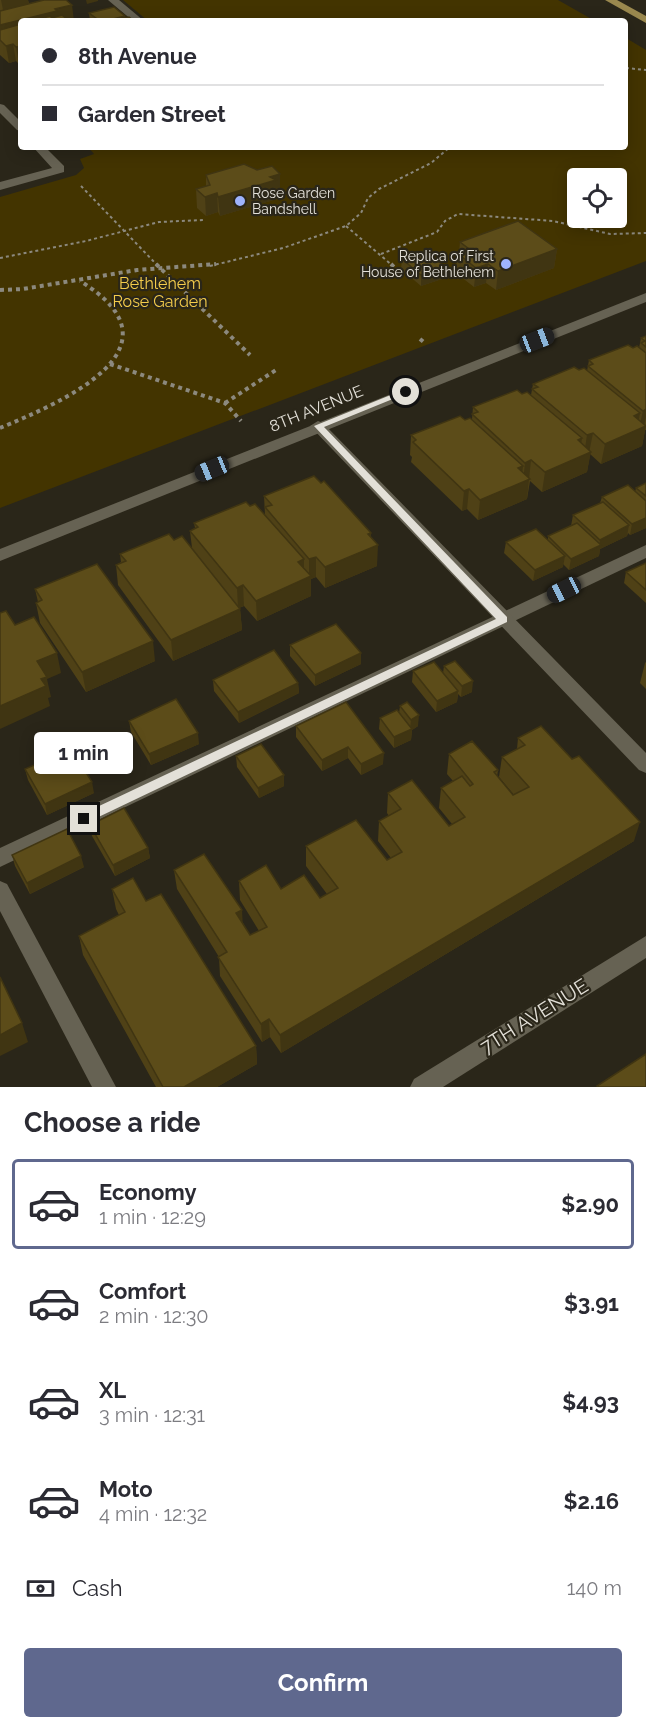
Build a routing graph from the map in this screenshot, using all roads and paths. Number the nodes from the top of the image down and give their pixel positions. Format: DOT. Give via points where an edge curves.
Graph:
graph roads {
  1 [pos="113,0"];
  2 [pos="614,1"];
  3 [pos="135,18"];
  4 [pos="646,20"];
  5 [pos="628,68"];
  6 [pos="646,70"];
  7 [pos="0,106"];
  8 [pos="18,125"];
  9 [pos="42,150"];
  10 [pos="446,150"];
  11 [pos="60,169"];
  12 [pos="0,186"];
  13 [pos="203,220"];
  14 [pos="346,226"];
  15 [pos="123,232"];
  16 [pos="646,232"];
  17 [pos="381,254"];
  18 [pos="0,258"];
  19 [pos="161,270"];
  20 [pos="400,273"];
  21 [pos="79,281"];
  22 [pos="0,290"];
  23 [pos="646,297"];
  24 [pos="420,339"];
  25 [pos="426,344"];
  26 [pos="250,355"];
  27 [pos="110,364"];
  28 [pos="276,370"];
  29 [pos="225,403"];
  30 [pos="241,421"];
  31 [pos="318,426"];
  32 [pos="0,428"];
  33 [pos="646,551"];
  34 [pos="0,555"];
  35 [pos="503,620"];
  36 [pos="646,765"];
  37 [pos="0,858"];
  38 [pos="0,890"];
  39 [pos="646,946"];
  40 [pos="104,1087"];
  41 [pos="422,1087"];
  1 -- 3 [label="street"];
  2 -- 4 [label="main road"];
  5 -- 6 [label="path"];
  7 -- 8 [label="street"];
  9 -- 11 [label="street"];
  10 -- 14 [label="path" via="431,163 379,189"];
  11 -- 12 [label="street"];
  11 -- 15 [label="path"];
  13 -- 15 [label="path" via="184,218"];
  14 -- 17 [label="path"];
  14 -- 19 [label="path" via="283,248 210,266"];
  15 -- 18 [label="path"];
  15 -- 19 [label="path"];
  16 -- 17 [label="path" via="610,234 554,221 458,214 445,221 437,232"];
  17 -- 20 [label="path"];
  19 -- 21 [label="path" via="137,270"];
  19 -- 26 [label="path"];
  21 -- 22 [label="path"];
  21 -- 27 [label="path" via="96,290 117,313 124,337"];
  23 -- 31 [label="street, 8TH AVENUE"];
  24 -- 25 [label="path"];
  27 -- 29 [label="path"];
  27 -- 32 [label="path" via="74,394"];
  28 -- 29 [label="path"];
  29 -- 30 [label="path"];
  31 -- 34 [label="street, 8TH AVENUE"];
  31 -- 35 [label="street"];
  33 -- 35 [label="street"];
  35 -- 36 [label="street"];
  35 -- 37 [label="street"];
  38 -- 40 [label="street"];
  39 -- 41 [label="street, 7TH AVENUE"];
}
